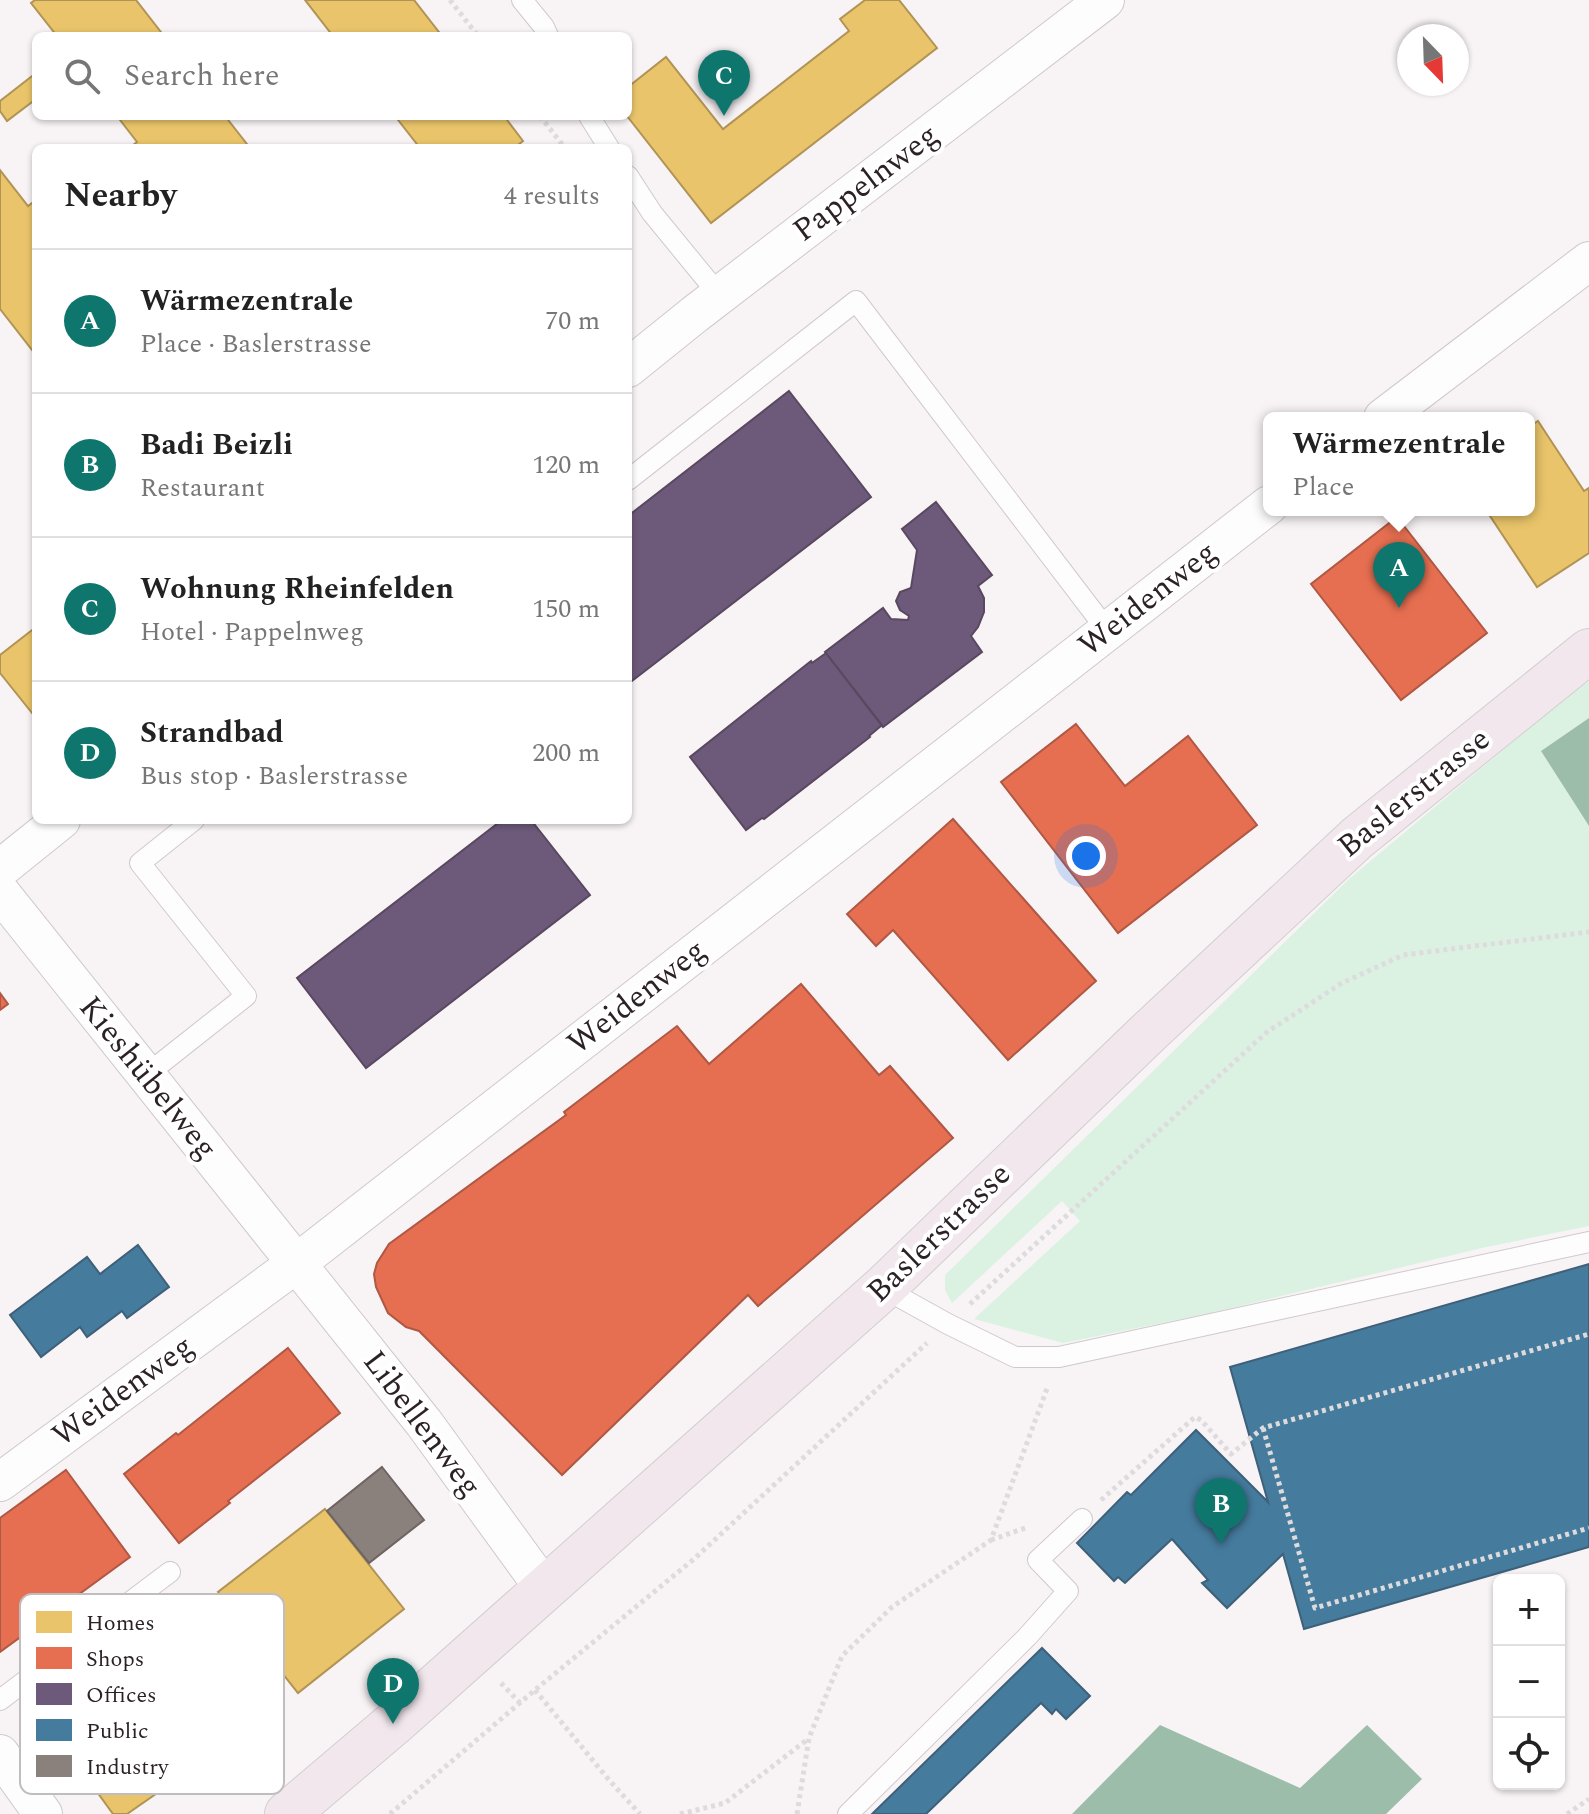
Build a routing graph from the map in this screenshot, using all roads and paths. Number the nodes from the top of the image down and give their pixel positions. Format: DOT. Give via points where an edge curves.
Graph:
graph roads {
  1 [pos="450,0"];
  2 [pos="522,0"];
  3 [pos="1105,0"];
  4 [pos="475,32"];
  5 [pos="546,32"];
  6 [pos="543,120"];
  7 [pos="592,120"];
  8 [pos="562,144"];
  9 [pos="606,144"];
  10 [pos="632,182"];
  11 [pos="1589,261"];
  12 [pos="720,296"];
  13 [pos="632,365"];
  14 [pos="1391,412"];
  15 [pos="632,477"];
  16 [pos="1263,510"];
  17 [pos="1107,630"];
  18 [pos="1589,651"];
  19 [pos="56,824"];
  20 [pos="189,824"];
  21 [pos="0,869"];
  22 [pos="0,892"];
  23 [pos="146,1075"];
  24 [pos="1589,1242"];
  25 [pos="297,1263"];
  26 [pos="883,1288"];
  27 [pos="1589,1334"];
  28 [pos="1059,1357"];
  29 [pos="1263,1428"];
  30 [pos="0,1482"];
  31 [pos="1082,1519"];
  32 [pos="1589,1528"];
  33 [pos="170,1572"];
  34 [pos="544,1588"];
  35 [pos="141,1594"];
  36 [pos="20,1685"];
  37 [pos="491,1686"];
  38 [pos="535,1690"];
  39 [pos="0,1700"];
  40 [pos="520,1703"];
  41 [pos="809,1738"];
  42 [pos="0,1754"];
  43 [pos="20,1782"];
  44 [pos="29,1794"];
  45 [pos="1589,1799"];
  46 [pos="43,1814"];
  47 [pos="287,1814"];
  48 [pos="640,1814"];
  49 [pos="680,1814"];
  50 [pos="797,1814"];
  51 [pos="848,1814"];
  52 [pos="1567,1814"];
  1 -- 4 [label="path"];
  2 -- 5 [label="lane"];
  3 -- 12 [label="street, Pappelnweg"];
  6 -- 8 [label="path"];
  7 -- 9 [label="lane"];
  10 -- 12 [label="lane"];
  11 -- 14 [label="street"];
  12 -- 13 [label="street, Pappelnweg"];
  15 -- 17 [label="lane" via="856,301"];
  16 -- 17 [label="street, Weidenweg"];
  17 -- 25 [label="street, Weidenweg"];
  18 -- 26 [label="main road, Baslerstrasse" via="1357,838"];
  19 -- 21 [label="street"];
  20 -- 23 [label="lane" via="140,863 246,996"];
  22 -- 23 [label="street, Kieshübelweg"];
  23 -- 25 [label="street, Kieshübelweg"];
  24 -- 28 [label="lane"];
  25 -- 30 [label="street, Weidenweg"];
  25 -- 34 [label="street, Libellenweg" via="424,1423"];
  26 -- 28 [label="lane" via="1015,1357"];
  26 -- 34 [label="main road, Baslerstrasse"];
  27 -- 29 [label="path"];
  28 -- 41 [label="path" via="991,1540 892,1607 842,1656"];
  29 -- 31 [label="path" via="1229,1455 1195,1417"];
  29 -- 32 [label="path" via="1315,1608"];
  31 -- 51 [label="lane" via="1038,1560 1068,1591"];
  33 -- 35 [label="lane"];
  34 -- 47 [label="main road, Baslerstrasse"];
  36 -- 39 [label="lane"];
  37 -- 40 [label="path" via="500,1682"];
  38 -- 48 [label="path"];
  41 -- 49 [label="path" via="725,1803"];
  41 -- 50 [label="path"];
  42 -- 43 [label="street"];
  44 -- 46 [label="street"];
  45 -- 52 [label="path"];
}
